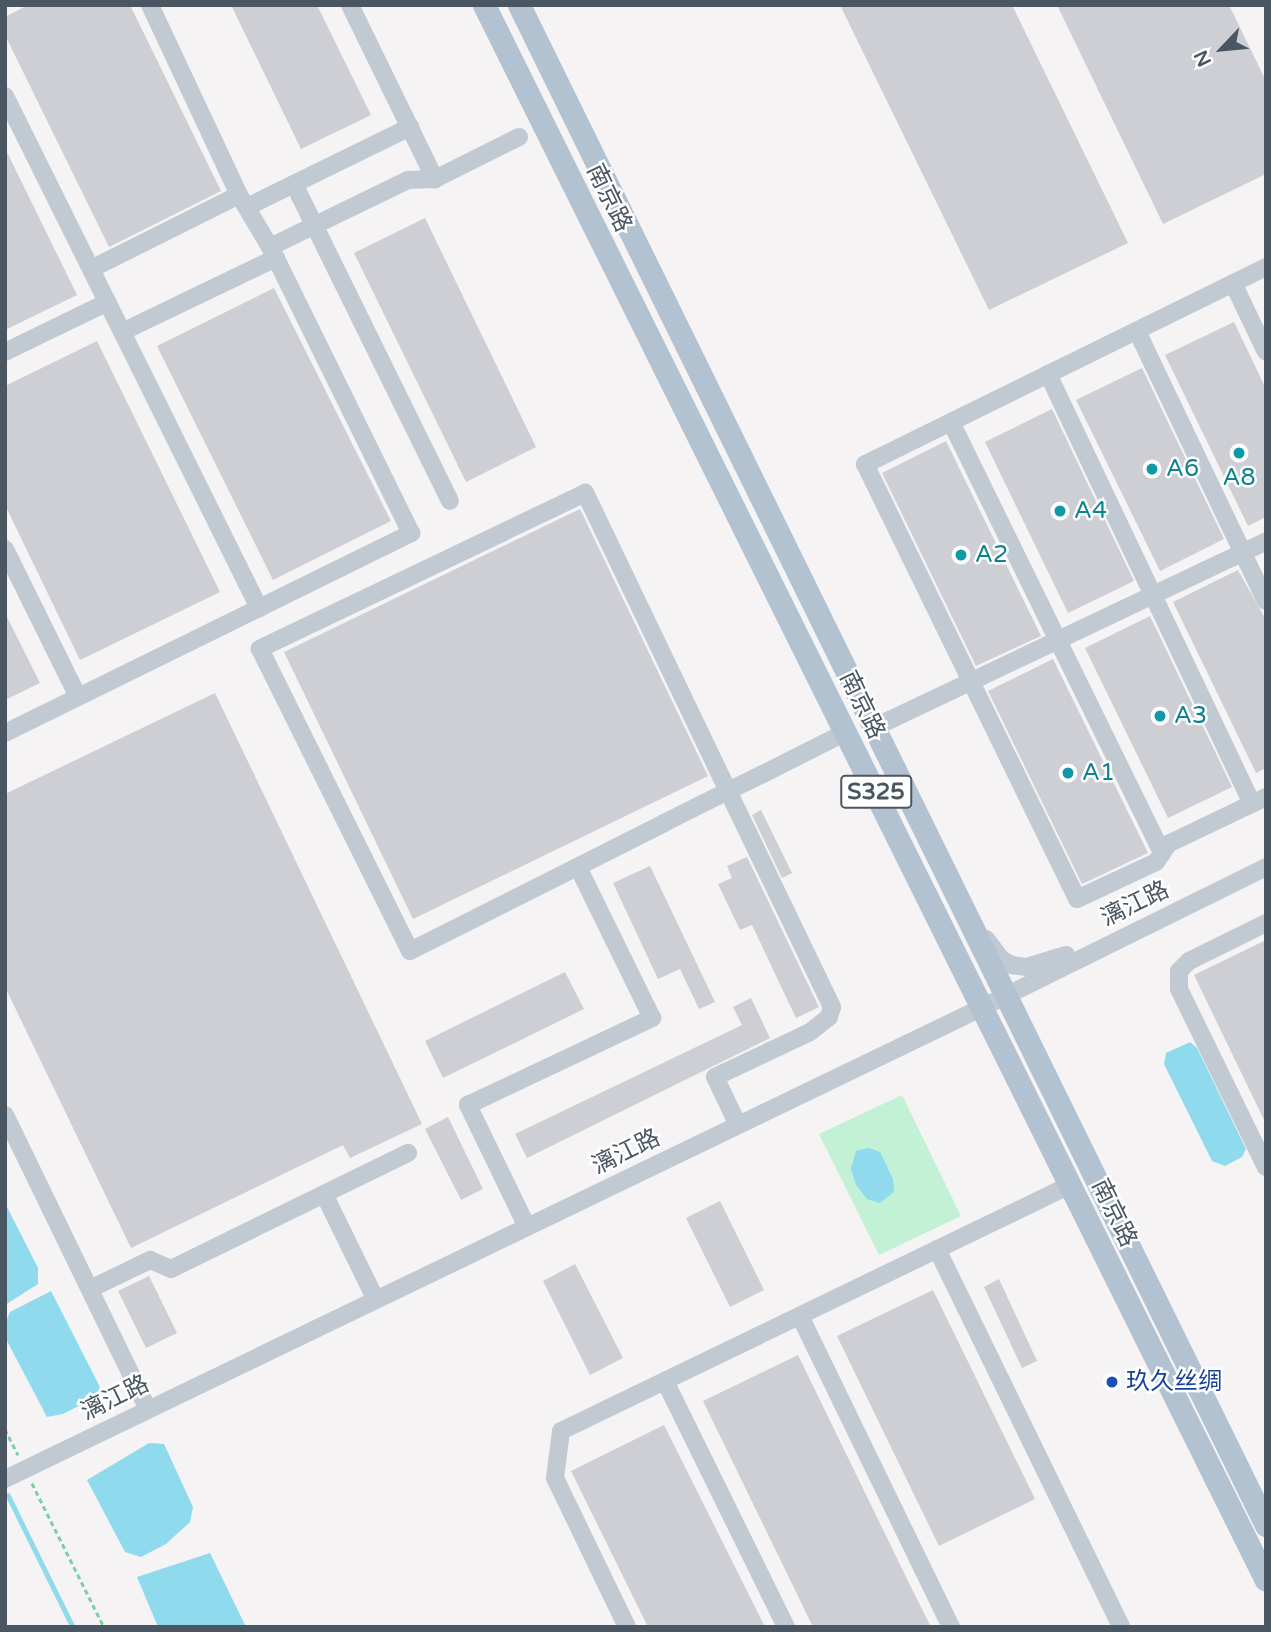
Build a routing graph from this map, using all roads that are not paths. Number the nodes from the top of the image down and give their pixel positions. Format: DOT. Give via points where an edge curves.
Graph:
graph roads {
  1 [pos="150,5"];
  2 [pos="350,5"];
  3 [pos="484,5"];
  4 [pos="519,5"];
  5 [pos="5,96"];
  6 [pos="410,127"];
  7 [pos="519,137"];
  8 [pos="435,178"];
  9 [pos="293,184"];
  10 [pos="243,201"];
  11 [pos="314,226"];
  12 [pos="273,252"];
  13 [pos="1266,267"];
  14 [pos="91,269"];
  15 [pos="1233,284"];
  16 [pos="108,302"];
  17 [pos="1137,331"];
  18 [pos="122,332"];
  19 [pos="5,352"];
  20 [pos="1266,352"];
  21 [pos="1048,374"];
  22 [pos="951,422"];
  23 [pos="450,500"];
  24 [pos="1266,541"];
  25 [pos="5,549"];
  26 [pos="1242,552"];
  27 [pos="1153,595"];
  28 [pos="1266,601"];
  29 [pos="259,608"];
  30 [pos="1058,640"];
  31 [pos="971,681"];
  32 [pos="78,697"];
  33 [pos="875,727"];
  34 [pos="846,732"];
  35 [pos="5,733"];
  36 [pos="728,791"];
  37 [pos="1259,800"];
  38 [pos="1162,853"];
  39 [pos="578,867"];
  40 [pos="1266,867"];
  41 [pos="967,915"];
  42 [pos="1266,923"];
  43 [pos="1139,930"];
  44 [pos="1007,995"];
  45 [pos="983,1007"];
  46 [pos="5,1115"];
  47 [pos="738,1125"];
  48 [pos="408,1153"];
  49 [pos="1266,1167"];
  50 [pos="1070,1185"];
  51 [pos="324,1194"];
  52 [pos="527,1227"];
  53 [pos="937,1250"];
  54 [pos="90,1289"];
  55 [pos="376,1300"];
  56 [pos="800,1316"];
  57 [pos="665,1381"];
  58 [pos="148,1409"];
  59 [pos="5,1479"];
  60 [pos="1266,1525"];
  61 [pos="1266,1580"];
  62 [pos="627,1627"];
  63 [pos="786,1627"];
  64 [pos="951,1627"];
  65 [pos="1121,1627"];
  1 -- 10 [label="street"];
  2 -- 6 [label="street"];
  3 -- 34 [label="main road, 南京路 / S325"];
  4 -- 33 [label="main road, 南京路 / S325"];
  5 -- 14 [label="street"];
  6 -- 8 [label="street"];
  6 -- 9 [label="street"];
  7 -- 8 [label="street"];
  8 -- 11 [label="street" via="408,180"];
  9 -- 10 [label="street"];
  9 -- 11 [label="street"];
  10 -- 12 [label="street"];
  10 -- 14 [label="street"];
  11 -- 12 [label="street"];
  11 -- 23 [label="street"];
  12 -- 18 [label="street"];
  12 -- 29 [label="street" via="411,533"];
  13 -- 15 [label="street"];
  14 -- 16 [label="street"];
  15 -- 17 [label="street"];
  15 -- 20 [label="street"];
  16 -- 18 [label="street"];
  16 -- 19 [label="street"];
  17 -- 21 [label="street"];
  17 -- 26 [label="street"];
  18 -- 29 [label="street"];
  21 -- 22 [label="street"];
  21 -- 27 [label="street"];
  22 -- 30 [label="street"];
  22 -- 31 [label="street" via="865,464"];
  24 -- 26 [label="street"];
  25 -- 32 [label="street"];
  26 -- 27 [label="street"];
  26 -- 28 [label="street"];
  27 -- 30 [label="street"];
  27 -- 37 [label="street"];
  29 -- 32 [label="street"];
  30 -- 31 [label="street"];
  30 -- 38 [label="street"];
  31 -- 33 [label="street"];
  31 -- 38 [label="street" via="1077,899 1156,862"];
  32 -- 35 [label="street"];
  33 -- 41 [label="main road, 南京路 / S325"];
  34 -- 36 [label="street"];
  34 -- 45 [label="main road, 南京路 / S325"];
  36 -- 39 [label="street"];
  36 -- 39 [label="street" via="585,493 260,649 410,951"];
  36 -- 47 [label="street" via="832,1007 829,1017 810,1032 715,1077"];
  37 -- 38 [label="street" via="1168,844"];
  39 -- 52 [label="street" via="652,1018 468,1105"];
  40 -- 43 [label="street, 漓江路"];
  41 -- 43 [label="street" via="1001,959 1026,967"];
  41 -- 44 [label="main road, 南京路 / S325"];
  42 -- 49 [label="street" via="1189,961 1179,971 1179,989"];
  43 -- 44 [label="street, 漓江路"];
  44 -- 45 [label="street, 漓江路"];
  44 -- 60 [label="main road, 南京路 / S325"];
  45 -- 47 [label="street, 漓江路"];
  45 -- 50 [label="main road, 南京路 / S325"];
  46 -- 54 [label="street"];
  47 -- 52 [label="street, 漓江路"];
  48 -- 51 [label="street"];
  50 -- 53 [label="street"];
  50 -- 61 [label="main road, 南京路 / S325"];
  51 -- 54 [label="street" via="171,1269 150,1259"];
  51 -- 55 [label="street"];
  52 -- 55 [label="street, 漓江路"];
  53 -- 56 [label="street"];
  53 -- 65 [label="street"];
  54 -- 58 [label="street"];
  55 -- 58 [label="street, 漓江路"];
  56 -- 57 [label="street"];
  56 -- 64 [label="street"];
  57 -- 62 [label="street" via="561,1431 555,1478"];
  57 -- 63 [label="street"];
  58 -- 59 [label="street, 漓江路"];
}
